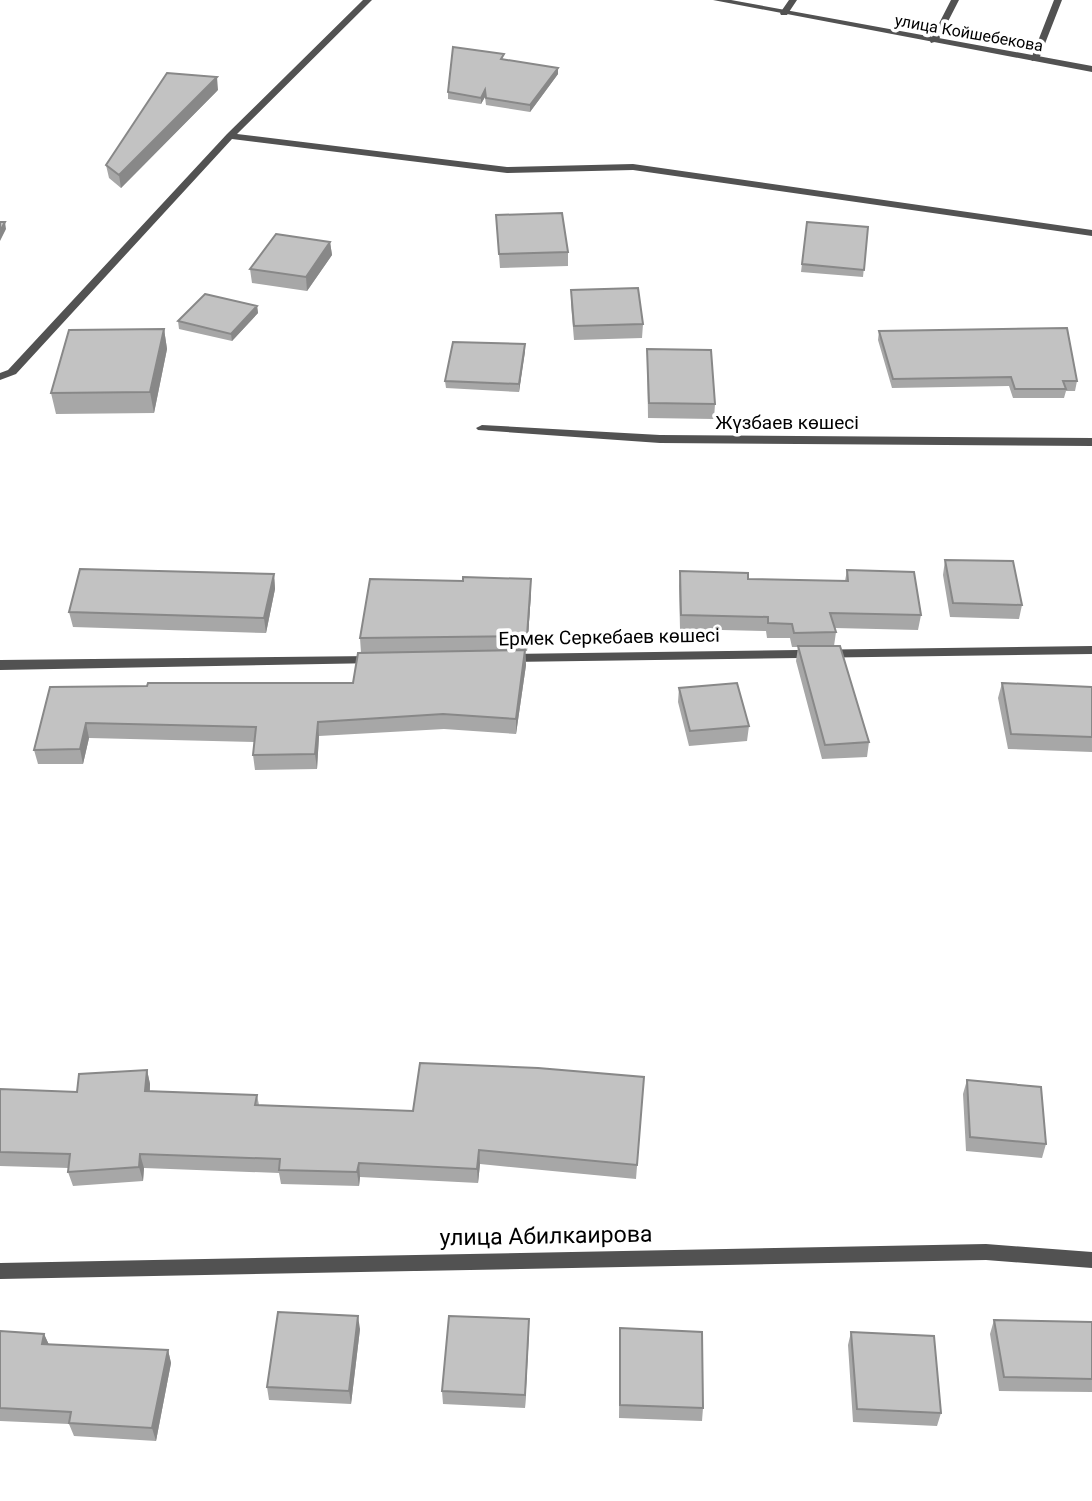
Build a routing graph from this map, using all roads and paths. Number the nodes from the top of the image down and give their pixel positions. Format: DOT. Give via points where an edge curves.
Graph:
graph roads {
  1 [pos="368,0"];
  2 [pos="716,0"];
  3 [pos="793,0"];
  4 [pos="955,0"];
  5 [pos="1058,0"];
  6 [pos="784,13"];
  7 [pos="934,41"];
  8 [pos="1034,59"];
  9 [pos="1092,69"];
  10 [pos="230,136"];
  11 [pos="1090,230"];
  12 [pos="0,377"];
  13 [pos="482,428"];
  14 [pos="1092,442"];
  15 [pos="1092,650"];
  16 [pos="498,658"];
  17 [pos="387,660"];
  18 [pos="0,665"];
  19 [pos="1092,1260"];
  20 [pos="0,1271"];
  1 -- 10 [label="street"];
  2 -- 6 [label="street, улица Койшебекова"];
  3 -- 6 [label="street"];
  4 -- 7 [label="street"];
  5 -- 8 [label="street"];
  6 -- 7 [label="street, улица Койшебекова"];
  7 -- 8 [label="street, улица Койшебекова"];
  8 -- 9 [label="street, улица Койшебекова"];
  10 -- 11 [label="street" via="507,170 633,167"];
  10 -- 12 [label="street" via="12,372"];
  13 -- 14 [label="street, Жүзбаев көшесі" via="660,439"];
  15 -- 16 [label="street, Ермек Серкебаев көшесі"];
  17 -- 18 [label="street"];
  19 -- 20 [label="street, улица Абилкаирова" via="986,1252"];
}
